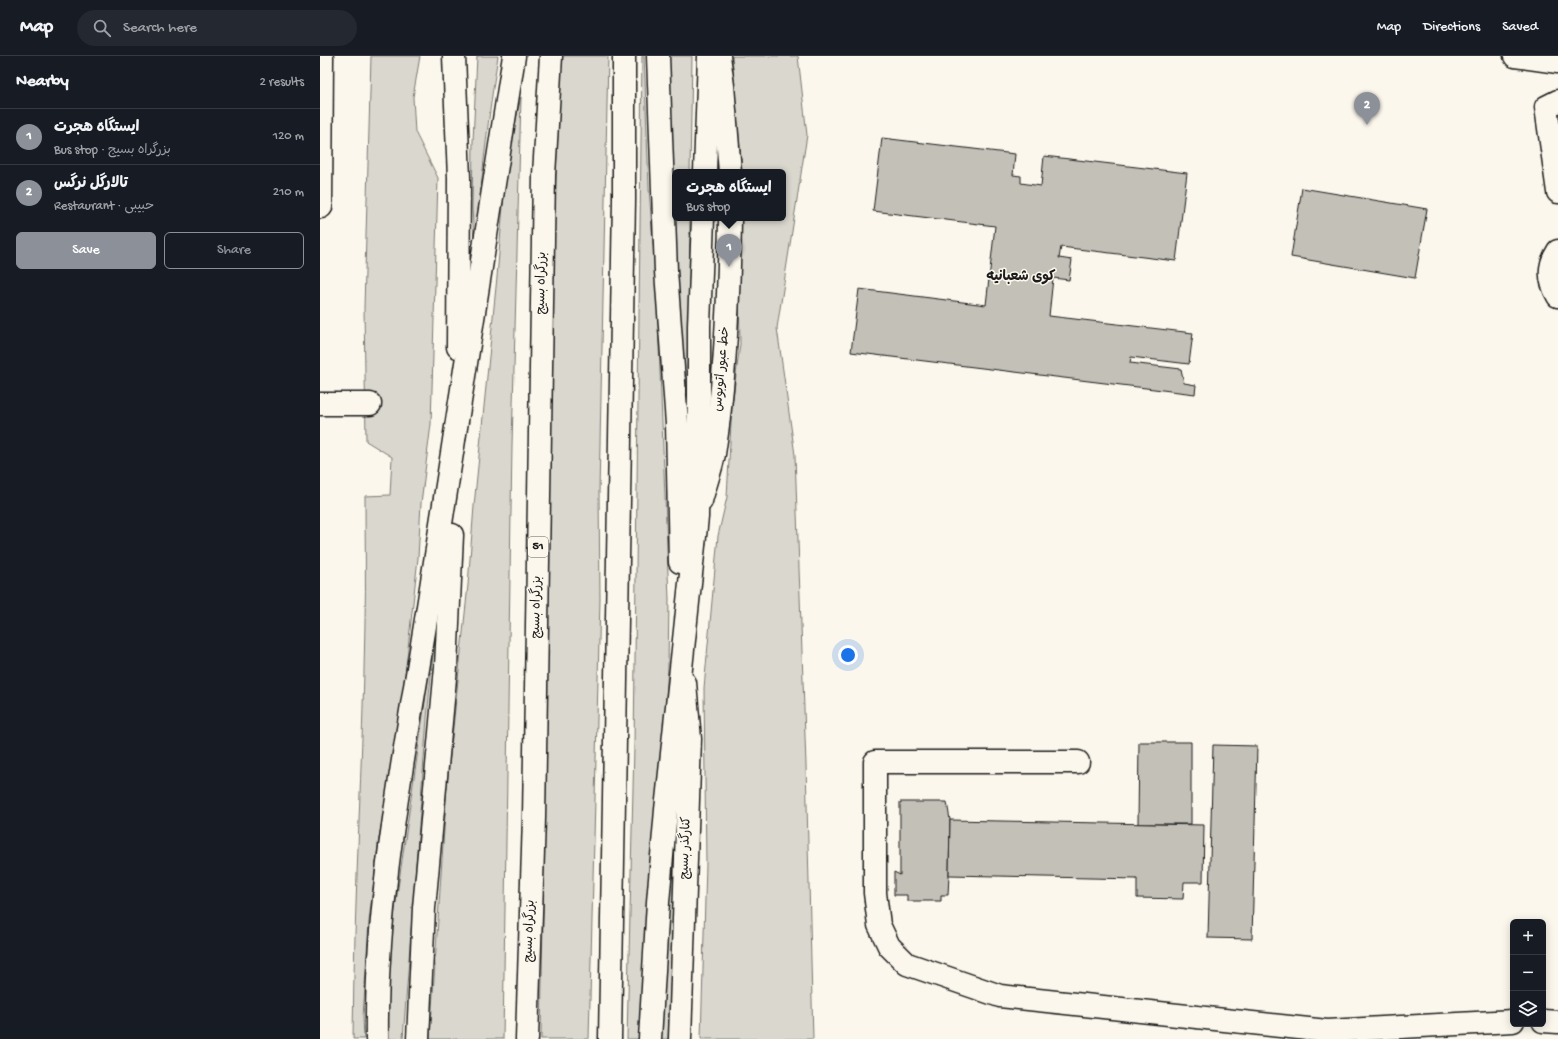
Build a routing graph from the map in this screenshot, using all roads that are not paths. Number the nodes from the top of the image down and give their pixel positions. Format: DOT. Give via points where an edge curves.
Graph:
graph roads {
  1 [pos="322,56"];
  2 [pos="454,56"];
  3 [pos="463,56"];
  4 [pos="514,56"];
  5 [pos="551,56"];
  6 [pos="624,56"];
  7 [pos="658,56"];
  8 [pos="709,56"];
  9 [pos="718,56"];
  10 [pos="1515,56"];
  11 [pos="1558,62"];
  12 [pos="1558,101"];
  13 [pos="455,105"];
  14 [pos="705,169"];
  15 [pos="730,169"];
  16 [pos="1558,192"];
  17 [pos="321,207"];
  18 [pos="703,221"];
  19 [pos="730,221"];
  20 [pos="1558,251"];
  21 [pos="1558,296"];
  22 [pos="320,404"];
  23 [pos="370,404"];
  24 [pos="458,421"];
  25 [pos="697,517"];
  26 [pos="683,657"];
  27 [pos="1078,762"];
  28 [pos="1510,1021"];
  29 [pos="1546,1022"];
  30 [pos="1558,1022"];
  31 [pos="377,1039"];
  32 [pos="418,1039"];
  33 [pos="527,1039"];
  34 [pos="610,1039"];
  35 [pos="650,1039"];
  36 [pos="680,1039"];
  1 -- 17 [label="main road"];
  2 -- 13 [label="main road"];
  3 -- 13 [label="main road"];
  4 -- 24 [label="main road"];
  5 -- 33 [label="main road, بزرگراه بسیج / 51" via="543,183 534,818"];
  6 -- 34 [label="main road" via="624,199"];
  7 -- 26 [label="main road" via="666,271 677,424"];
  8 -- 14 [label="main road"];
  9 -- 15 [label="main road"];
  10 -- 11 [label="main road"];
  12 -- 16 [label="main road" via="1546,107"];
  13 -- 24 [label="main road" via="459,178"];
  18 -- 25 [label="main road" via="698,326"];
  19 -- 25 [label="main road, خط عبور اتوبوس" via="726,334 714,455"];
  20 -- 21 [label="main road" via="1552,263 1550,276"];
  22 -- 23 [label="main road"];
  24 -- 31 [label="main road" via="381,917 376,1001"];
  24 -- 32 [label="main road" via="446,667 424,908"];
  25 -- 26 [label="main road"];
  26 -- 35 [label="main road" via="659,886"];
  26 -- 36 [label="main road, کنارگذر بسیج" via="690,739"];
  27 -- 28 [label="main road" via="875,762 875,893 879,925 889,946 907,964 1000,996 1327,1031"];
  29 -- 30 [label="main road"];
}
